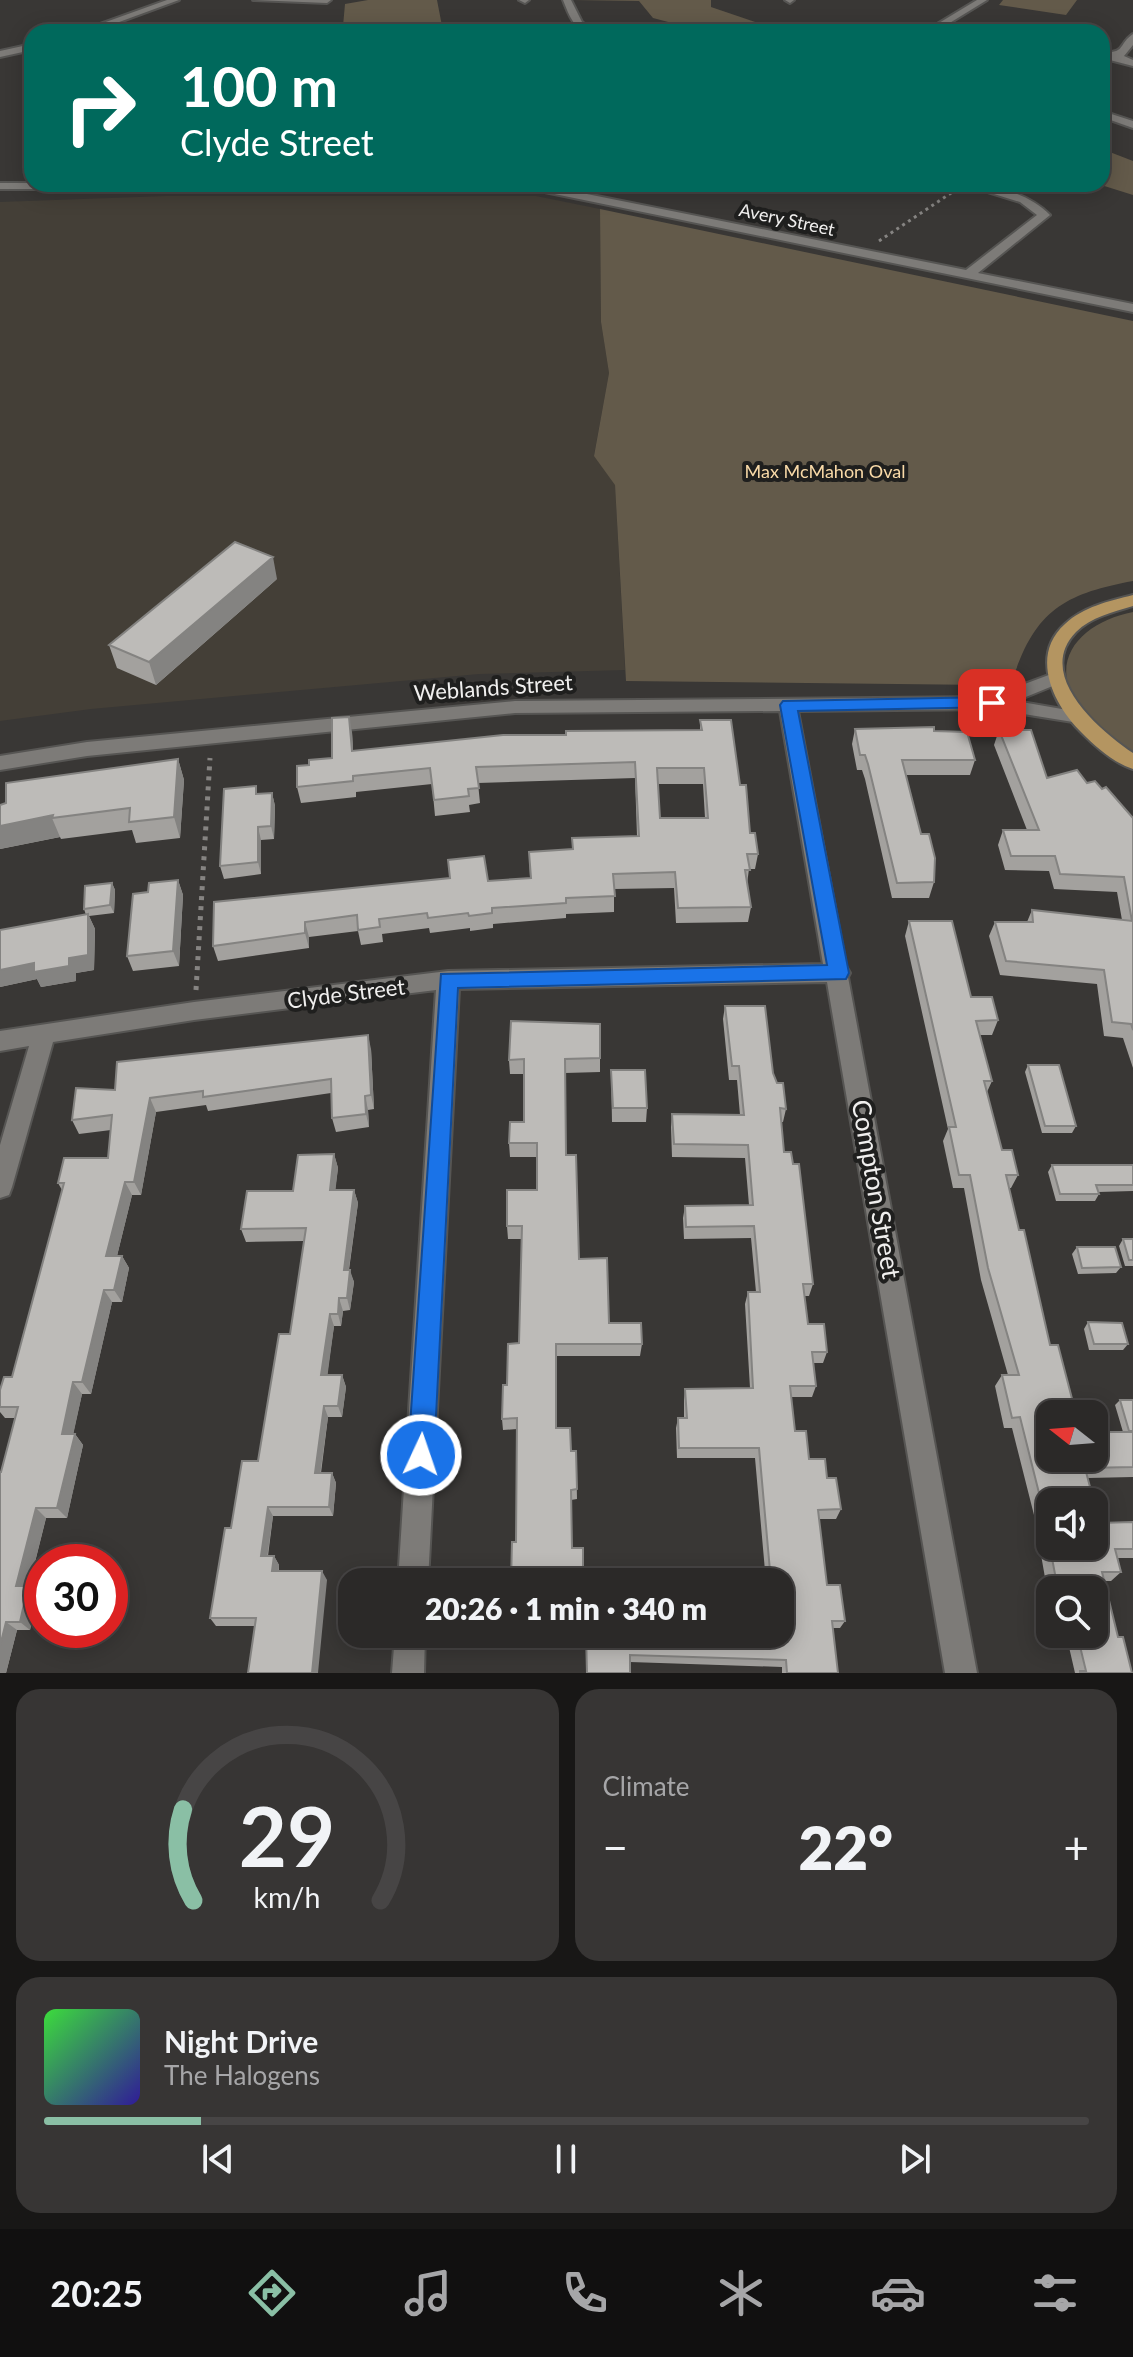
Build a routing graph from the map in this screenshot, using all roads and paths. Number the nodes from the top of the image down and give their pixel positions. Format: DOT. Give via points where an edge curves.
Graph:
graph roads {
  1 [pos="175,0"];
  2 [pos="257,0"];
  3 [pos="327,0"];
  4 [pos="567,0"];
  5 [pos="983,0"];
  6 [pos="106,24"];
  7 [pos="578,24"];
  8 [pos="943,24"];
  9 [pos="1133,37"];
  10 [pos="24,49"];
  11 [pos="0,54"];
  12 [pos="1110,56"];
  13 [pos="1117,56"];
  14 [pos="1133,63"];
  15 [pos="1110,117"];
  16 [pos="1133,125"];
  17 [pos="0,186"];
  18 [pos="24,186"];
  19 [pos="560,192"];
  20 [pos="954,192"];
  21 [pos="995,192"];
  22 [pos="872,246"];
  23 [pos="968,275"];
  24 [pos="1133,308"];
  25 [pos="1133,600"];
  26 [pos="1054,679"];
  27 [pos="992,703"];
  28 [pos="788,705"];
  29 [pos="1073,716"];
  30 [pos="210,758"];
  31 [pos="1133,762"];
  32 [pos="0,763"];
  33 [pos="839,973"];
  34 [pos="448,980"];
  35 [pos="194,1011"];
  36 [pos="44,1033"];
  37 [pos="0,1041"];
  38 [pos="0,1187"];
  39 [pos="414,1568"];
  40 [pos="409,1648"];
  41 [pos="408,1673"];
  42 [pos="961,1673"];
  1 -- 6 [label="street"];
  2 -- 3 [label="street"];
  4 -- 7 [label="street"];
  5 -- 8 [label="street"];
  9 -- 13 [label="street"];
  10 -- 11 [label="street"];
  12 -- 13 [label="street"];
  13 -- 14 [label="street"];
  15 -- 16 [label="street"];
  17 -- 18 [label="street, Avery Street"];
  19 -- 23 [label="street, Avery Street"];
  20 -- 22 [label="path"];
  21 -- 23 [label="street" via="1024,200 1044,215"];
  23 -- 24 [label="street, Avery Street"];
  25 -- 26 [label="main road" via="1076,621 1057,646"];
  26 -- 27 [label="street, Weblands Street"];
  26 -- 29 [label="main road"];
  27 -- 28 [label="street, Weblands Street"];
  27 -- 29 [label="street, Weblands Street"];
  28 -- 32 [label="street, Weblands Street" via="500,708 87,749"];
  28 -- 33 [label="street, Compton Street"];
  29 -- 31 [label="main road" via="1091,735"];
  30 -- 35 [label="path"];
  33 -- 34 [label="street, Clyde Street"];
  33 -- 42 [label="street, Compton Street"];
  34 -- 35 [label="street, Clyde Street"];
  34 -- 39 [label="street"];
  35 -- 36 [label="street, Clyde Street"];
  36 -- 37 [label="street, Clyde Street"];
  36 -- 38 [label="street"];
  40 -- 41 [label="street"];
}
